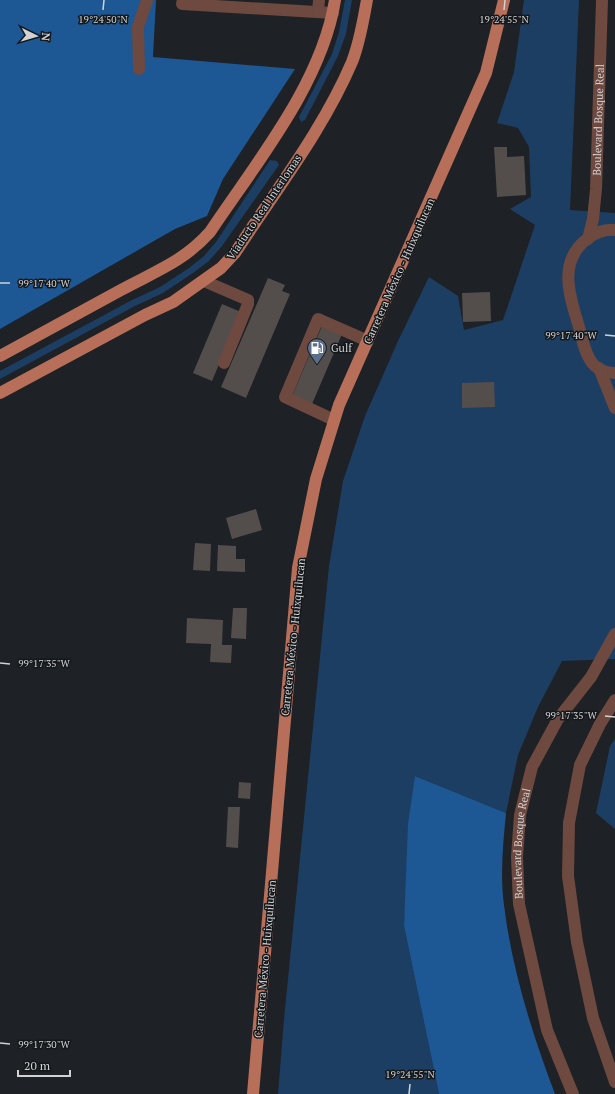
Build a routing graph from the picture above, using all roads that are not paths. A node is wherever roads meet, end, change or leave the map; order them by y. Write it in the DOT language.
graph roads {
  1 [pos="147,0"];
  2 [pos="182,0"];
  3 [pos="335,0"];
  4 [pos="366,0"];
  5 [pos="504,0"];
  6 [pos="602,0"];
  7 [pos="319,6"];
  8 [pos="333,13"];
  9 [pos="139,69"];
  10 [pos="615,230"];
  11 [pos="588,239"];
  12 [pos="204,281"];
  13 [pos="368,341"];
  14 [pos="0,356"];
  15 [pos="224,363"];
  16 [pos="599,368"];
  17 [pos="615,374"];
  18 [pos="0,393"];
  19 [pos="615,408"];
  20 [pos="334,420"];
  21 [pos="615,634"];
  22 [pos="615,700"];
  23 [pos="615,1082"];
  24 [pos="253,1094"];
  25 [pos="573,1094"];
  1 -- 9 [label="street"];
  2 -- 7 [label="street"];
  3 -- 8 [label="main road"];
  4 -- 12 [label="main road, Viaducto Real Interlomas"];
  5 -- 13 [label="main road, Carretera México - Huixquilucan"];
  6 -- 11 [label="street, Boulevard Bosque Real"];
  7 -- 8 [label="street"];
  8 -- 14 [label="main road"];
  10 -- 11 [label="street"];
  11 -- 16 [label="street"];
  12 -- 15 [label="street"];
  12 -- 18 [label="main road, Viaducto Real Interlomas"];
  13 -- 20 [label="main road, Carretera México - Huixquilucan"];
  13 -- 20 [label="street"];
  16 -- 17 [label="street"];
  16 -- 19 [label="street"];
  20 -- 24 [label="main road, Carretera México - Huixquilucan"];
  21 -- 25 [label="street, Boulevard Bosque Real"];
  22 -- 23 [label="street"];
}
